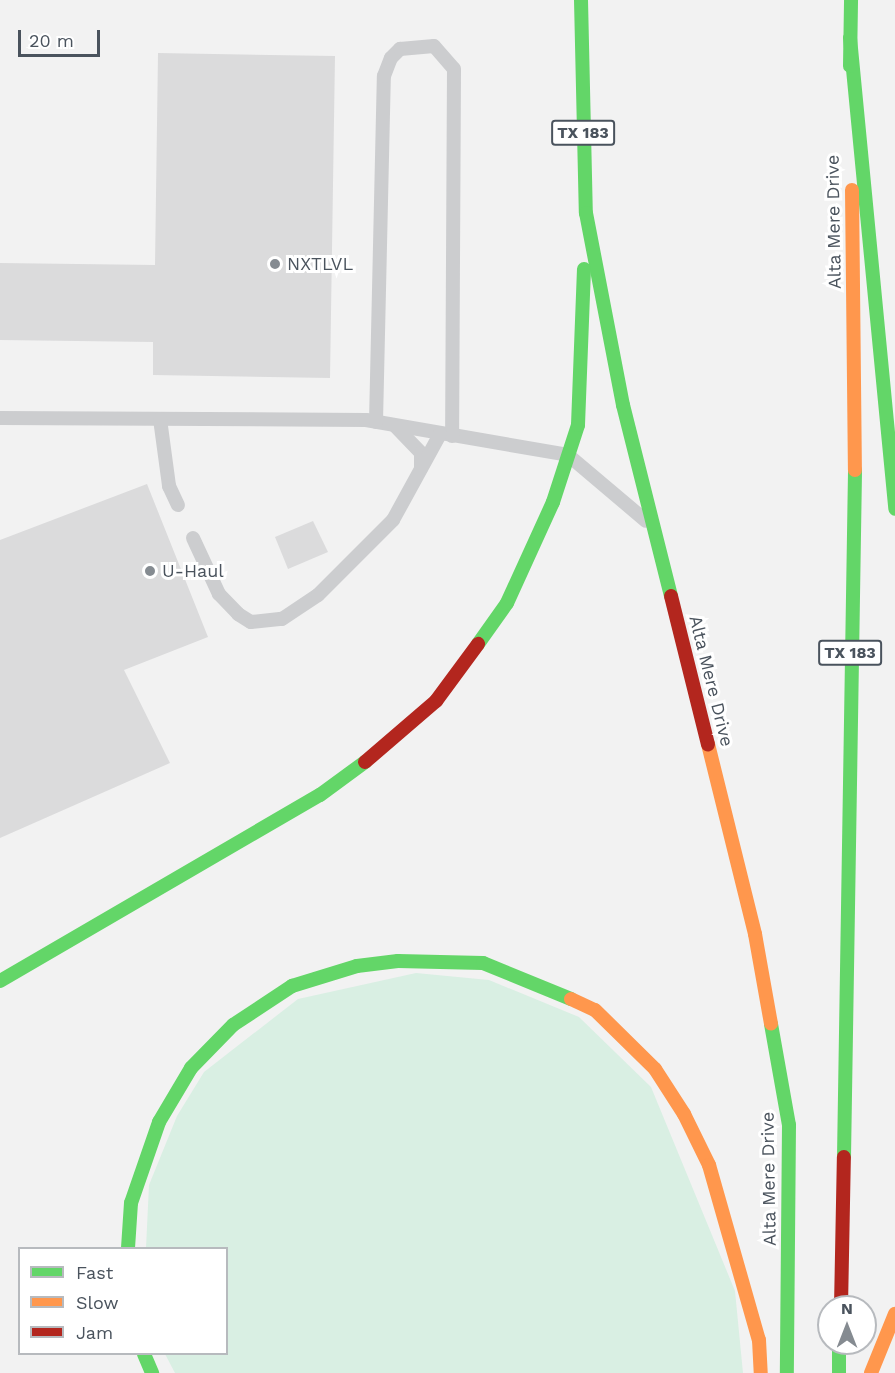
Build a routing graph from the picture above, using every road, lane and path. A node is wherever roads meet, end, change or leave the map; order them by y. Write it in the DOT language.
graph roads {
  1 [pos="581,0"];
  2 [pos="852,0"];
  3 [pos="850,38"];
  4 [pos="586,213"];
  5 [pos="0,418"];
  6 [pos="160,419"];
  7 [pos="376,422"];
  8 [pos="394,425"];
  9 [pos="446,435"];
  10 [pos="568,455"];
  11 [pos="421,468"];
  12 [pos="178,505"];
  13 [pos="895,509"];
  14 [pos="655,529"];
  15 [pos="193,538"];
  16 [pos="0,981"];
  17 [pos="128,1247"];
  18 [pos="841,1295"];
  19 [pos="895,1314"];
  20 [pos="145,1355"];
  21 [pos="839,1355"];
  22 [pos="152,1373"];
  23 [pos="761,1373"];
  24 [pos="787,1373"];
  25 [pos="839,1373"];
  26 [pos="871,1373"];
  1 -- 4 [label="main road, Alta Mere Drive / TX 183"];
  2 -- 3 [label="main road, Alta Mere Drive / TX 183"];
  3 -- 13 [label="main road"];
  3 -- 18 [label="main road, Alta Mere Drive / TX 183"];
  4 -- 10 [label="main road"];
  4 -- 14 [label="main road, Alta Mere Drive / TX 183"];
  5 -- 6 [label="lane"];
  6 -- 7 [label="lane"];
  6 -- 12 [label="lane"];
  7 -- 8 [label="lane"];
  7 -- 9 [label="lane"];
  8 -- 9 [label="lane"];
  8 -- 11 [label="lane"];
  9 -- 10 [label="lane"];
  9 -- 11 [label="lane"];
  10 -- 14 [label="lane"];
  10 -- 16 [label="main road"];
  11 -- 15 [label="lane"];
  14 -- 24 [label="main road, Alta Mere Drive / TX 183"];
  17 -- 23 [label="main road"];
  19 -- 26 [label="main road"];
  20 -- 22 [label="main road"];
  21 -- 25 [label="main road"];
}
